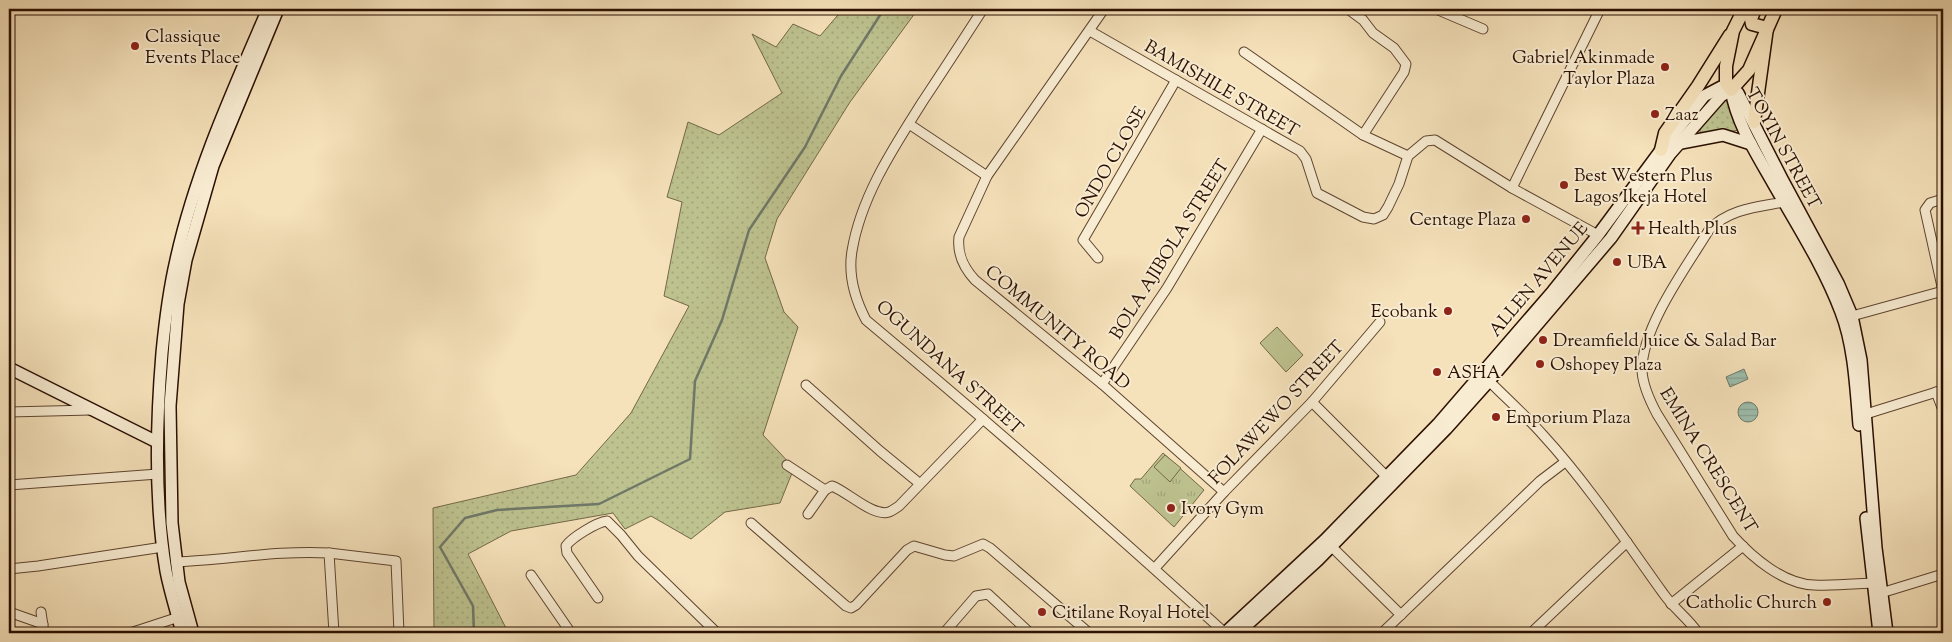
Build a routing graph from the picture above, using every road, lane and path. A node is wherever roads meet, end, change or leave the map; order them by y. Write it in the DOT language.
graph roads {
  1 [pos="268,9"];
  2 [pos="278,9"];
  3 [pos="983,9"];
  4 [pos="1104,9"];
  5 [pos="1348,9"];
  6 [pos="1436,9"];
  7 [pos="1600,9"];
  8 [pos="1744,9"];
  9 [pos="1755,9"];
  10 [pos="1776,9"];
  11 [pos="1767,28"];
  12 [pos="1483,29"];
  13 [pos="1090,31"];
  14 [pos="1733,31"];
  15 [pos="1244,52"];
  16 [pos="1176,80"];
  17 [pos="1731,90"];
  18 [pos="1754,122"];
  19 [pos="909,124"];
  20 [pos="1262,130"];
  21 [pos="1363,136"];
  22 [pos="1681,143"];
  23 [pos="1751,144"];
  24 [pos="1661,150"];
  25 [pos="1408,156"];
  26 [pos="987,176"];
  27 [pos="1512,188"];
  28 [pos="1943,199"];
  29 [pos="1784,202"];
  30 [pos="1598,235"];
  31 [pos="1098,258"];
  32 [pos="1943,291"];
  33 [pos="1852,316"];
  34 [pos="1380,322"];
  35 [pos="9,368"];
  36 [pos="1489,381"];
  37 [pos="1102,384"];
  38 [pos="806,385"];
  39 [pos="1940,391"];
  40 [pos="1312,402"];
  41 [pos="93,409"];
  42 [pos="1943,410"];
  43 [pos="9,412"];
  44 [pos="1866,414"];
  45 [pos="983,418"];
  46 [pos="157,442"];
  47 [pos="1565,462"];
  48 [pos="787,465"];
  49 [pos="158,474"];
  50 [pos="1387,477"];
  51 [pos="919,483"];
  52 [pos="9,485"];
  53 [pos="825,490"];
  54 [pos="1224,492"];
  55 [pos="808,514"];
  56 [pos="751,523"];
  57 [pos="1627,542"];
  58 [pos="1331,546"];
  59 [pos="1743,546"];
  60 [pos="163,547"];
  61 [pos="329,553"];
  62 [pos="176,562"];
  63 [pos="1155,568"];
  64 [pos="9,569"];
  65 [pos="1943,574"];
  66 [pos="531,575"];
  67 [pos="1872,583"];
  68 [pos="1881,593"];
  69 [pos="598,598"];
  70 [pos="1671,604"];
  71 [pos="9,612"];
  72 [pos="41,612"];
  73 [pos="1401,615"];
  74 [pos="183,616"];
  75 [pos="44,629"];
  76 [pos="130,633"];
  77 [pos="182,633"];
  78 [pos="193,633"];
  79 [pos="334,633"];
  80 [pos="400,633"];
  81 [pos="571,633"];
  82 [pos="717,633"];
  83 [pos="944,633"];
  84 [pos="1030,633"];
  85 [pos="1089,633"];
  86 [pos="1225,633"];
  87 [pos="1238,633"];
  88 [pos="1382,633"];
  89 [pos="1531,633"];
  90 [pos="1698,633"];
  91 [pos="1879,633"];
  92 [pos="1887,633"];
  1 -- 46 [label="main road"];
  2 -- 62 [label="main road"];
  3 -- 19 [label="street, OGUNDANA STREET"];
  4 -- 13 [label="street, COMMUNITY ROAD"];
  5 -- 21 [label="street"];
  6 -- 12 [label="street"];
  7 -- 27 [label="street"];
  8 -- 14 [label="main road"];
  9 -- 11 [label="main road"];
  10 -- 11 [label="main road"];
  11 -- 17 [label="main road"];
  11 -- 18 [label="main road"];
  13 -- 16 [label="street, BAMISHILE STREET"];
  13 -- 26 [label="street, COMMUNITY ROAD"];
  14 -- 17 [label="main road"];
  14 -- 24 [label="main road"];
  15 -- 21 [label="street"];
  16 -- 20 [label="street, BAMISHILE STREET"];
  16 -- 31 [label="street, ONDO CLOSE"];
  17 -- 18 [label="main road, TOYIN STREET"];
  17 -- 22 [label="main road, ALLEN AVENUE"];
  17 -- 23 [label="main road, TOYIN STREET"];
  17 -- 24 [label="main road, ALLEN AVENUE"];
  18 -- 33 [label="main road, TOYIN STREET"];
  19 -- 26 [label="street"];
  19 -- 45 [label="street, OGUNDANA STREET"];
  20 -- 25 [label="street, BAMISHILE STREET"];
  20 -- 37 [label="street, BOLA AJIBOLA STREET"];
  21 -- 25 [label="street"];
  22 -- 23 [label="main road"];
  22 -- 36 [label="main road, ALLEN AVENUE"];
  23 -- 29 [label="main road, TOYIN STREET"];
  24 -- 30 [label="main road, ALLEN AVENUE"];
  25 -- 27 [label="street"];
  26 -- 37 [label="street, COMMUNITY ROAD"];
  27 -- 30 [label="street"];
  28 -- 32 [label="street"];
  29 -- 59 [label="street, EMINA CRESCENT"];
  29 -- 67 [label="main road, TOYIN STREET"];
  30 -- 50 [label="main road, ALLEN AVENUE"];
  32 -- 33 [label="street"];
  33 -- 44 [label="main road, TOYIN STREET"];
  34 -- 40 [label="street, FOLAWEWO STREET"];
  35 -- 41 [label="main road"];
  36 -- 47 [label="street"];
  36 -- 58 [label="main road, ALLEN AVENUE"];
  37 -- 54 [label="street, COMMUNITY ROAD"];
  38 -- 51 [label="street"];
  39 -- 42 [label="street"];
  39 -- 44 [label="street"];
  40 -- 50 [label="street"];
  40 -- 54 [label="street, FOLAWEWO STREET"];
  41 -- 43 [label="street"];
  41 -- 46 [label="main road"];
  44 -- 68 [label="main road, TOYIN STREET"];
  45 -- 51 [label="street"];
  45 -- 63 [label="street, OGUNDANA STREET"];
  46 -- 49 [label="main road"];
  47 -- 57 [label="street"];
  47 -- 73 [label="street"];
  48 -- 53 [label="street"];
  49 -- 52 [label="street"];
  49 -- 60 [label="main road"];
  50 -- 86 [label="main road, ALLEN AVENUE"];
  51 -- 53 [label="street"];
  53 -- 55 [label="street"];
  54 -- 63 [label="street, FOLAWEWO STREET"];
  56 -- 85 [label="street"];
  57 -- 70 [label="street"];
  57 -- 89 [label="street"];
  58 -- 73 [label="street"];
  58 -- 87 [label="main road, ALLEN AVENUE"];
  59 -- 67 [label="street, EMINA CRESCENT"];
  59 -- 70 [label="street"];
  60 -- 64 [label="street"];
  60 -- 74 [label="main road"];
  61 -- 62 [label="street"];
  61 -- 79 [label="street"];
  61 -- 80 [label="street"];
  62 -- 74 [label="main road"];
  63 -- 86 [label="street, OGUNDANA STREET"];
  65 -- 68 [label="street"];
  66 -- 81 [label="street"];
  67 -- 91 [label="main road, TOYIN STREET"];
  68 -- 92 [label="main road, TOYIN STREET"];
  69 -- 82 [label="street"];
  70 -- 90 [label="street"];
  71 -- 75 [label="street"];
  72 -- 75 [label="street"];
  73 -- 88 [label="street"];
  74 -- 76 [label="street"];
  74 -- 77 [label="main road"];
  74 -- 78 [label="main road"];
  83 -- 84 [label="street"];
}
